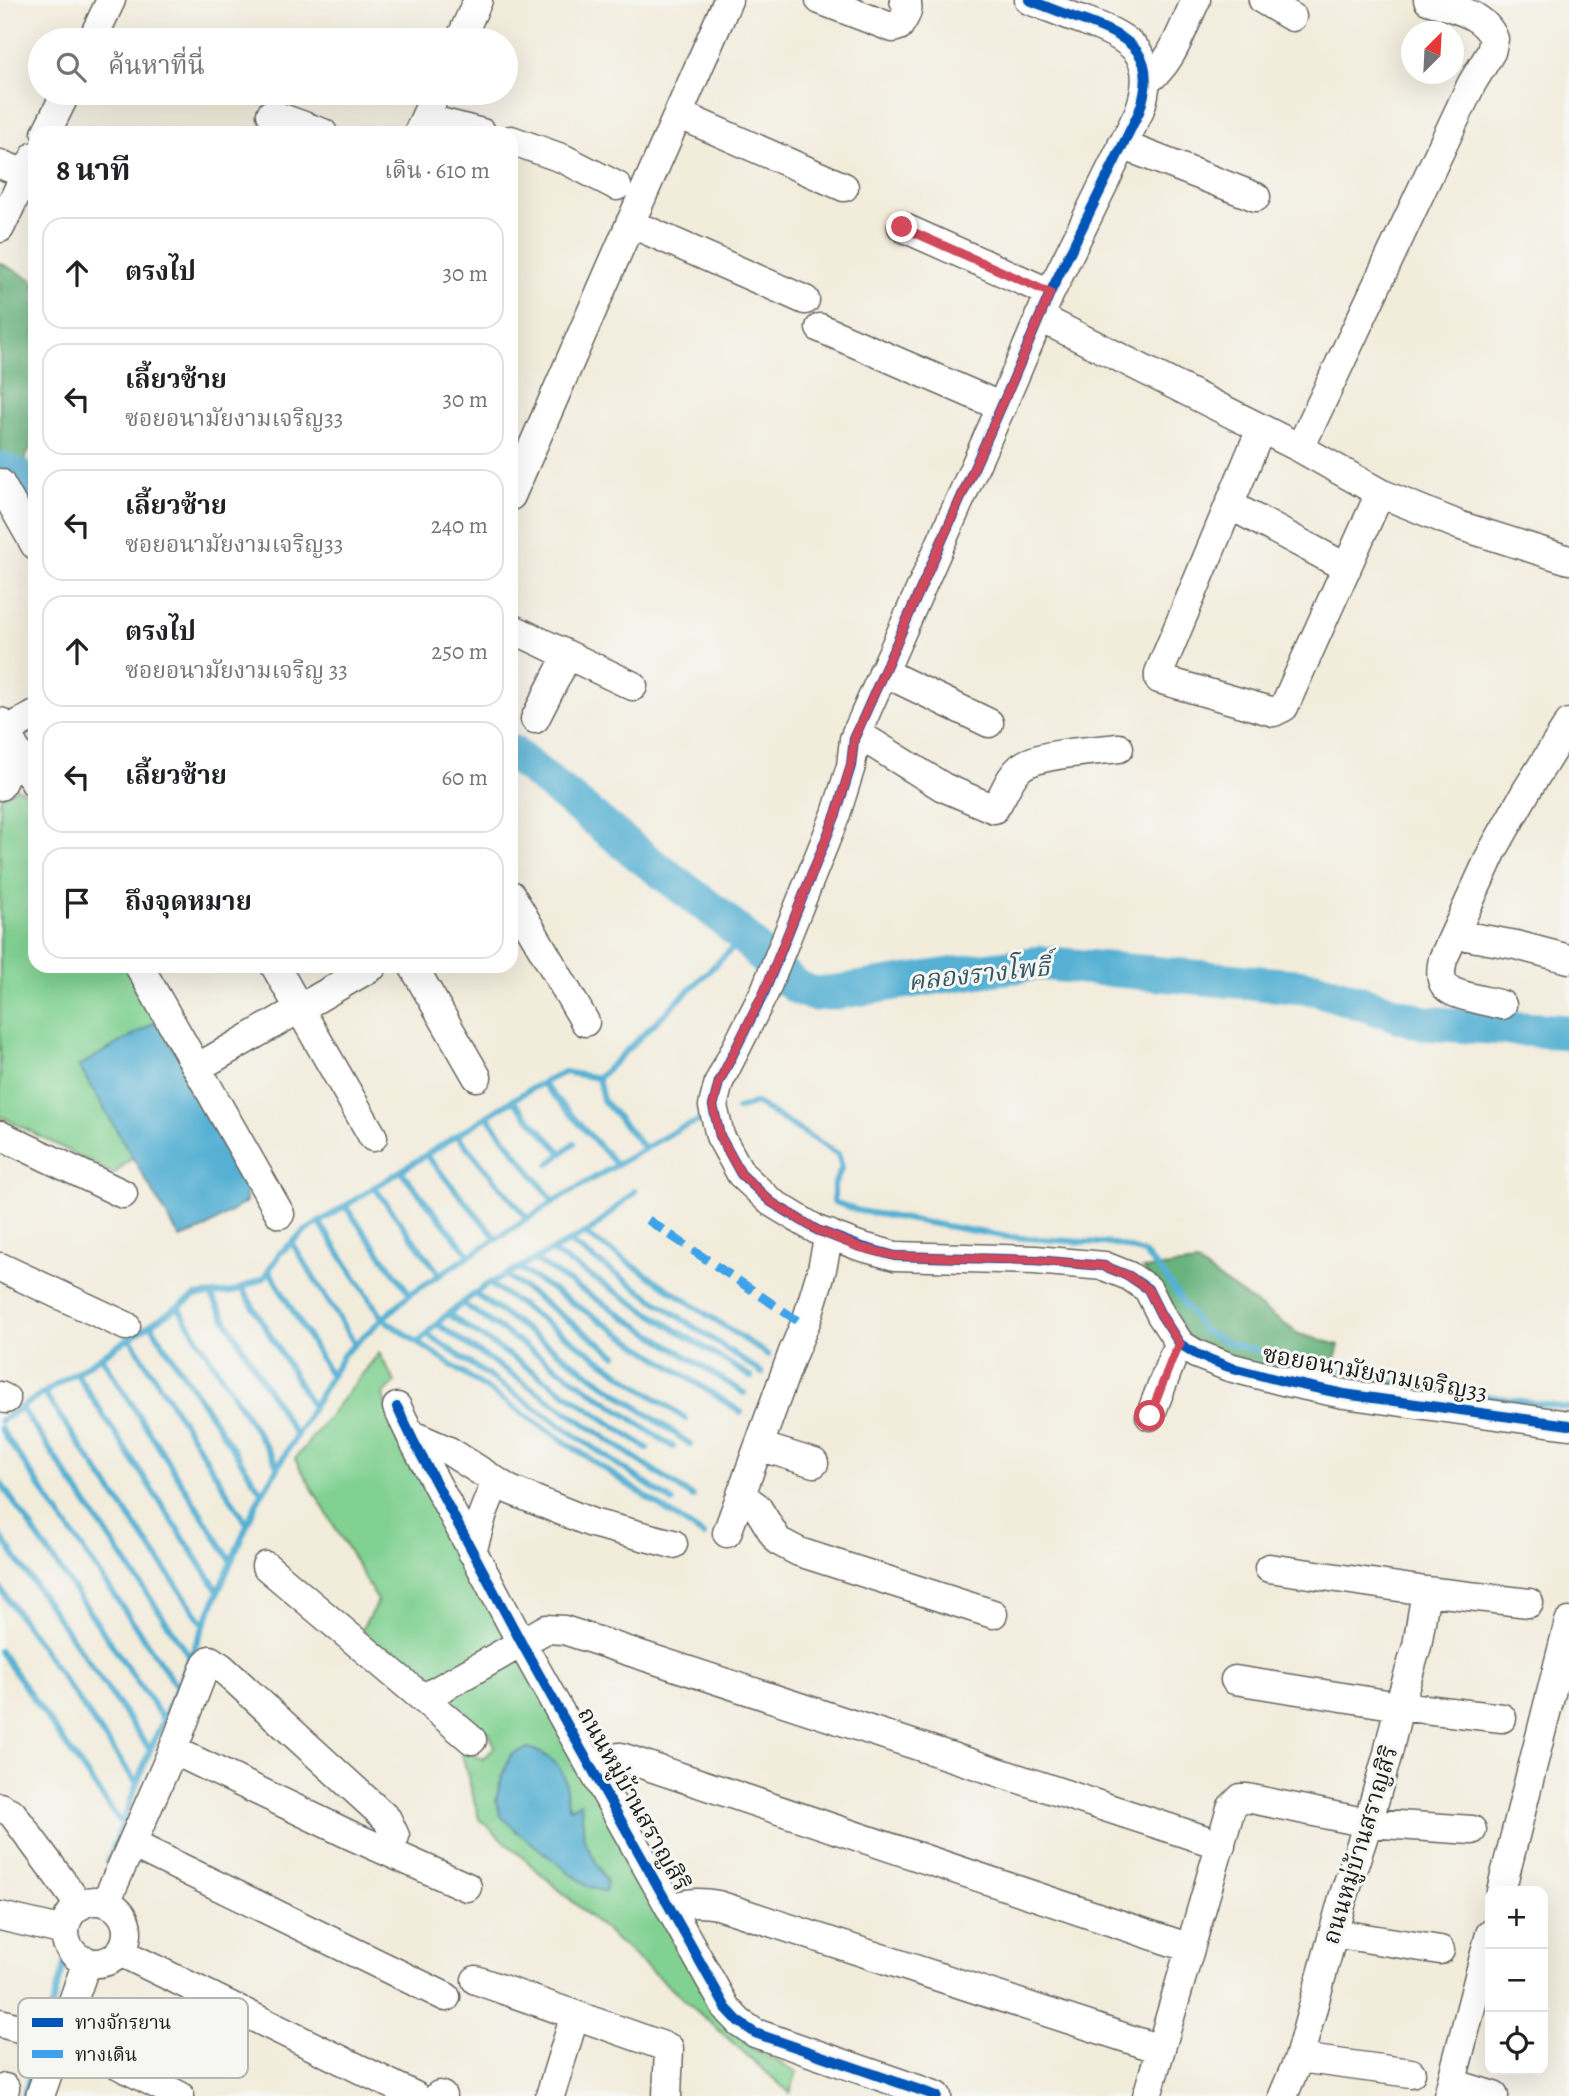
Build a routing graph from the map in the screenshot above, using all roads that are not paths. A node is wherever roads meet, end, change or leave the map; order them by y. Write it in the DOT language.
graph roads {
  1 [pos="111,0"];
  2 [pos="478,0"];
  3 [pos="728,0"];
  4 [pos="820,0"];
  5 [pos="904,0"];
  6 [pos="1030,0"];
  7 [pos="1196,0"];
  8 [pos="1263,0"];
  9 [pos="1428,0"];
  10 [pos="1070,7"];
  11 [pos="1477,9"];
  12 [pos="1292,18"];
  13 [pos="98,28"];
  14 [pos="465,28"];
  15 [pos="1147,80"];
  16 [pos="60,105"];
  17 [pos="431,105"];
  18 [pos="271,114"];
  19 [pos="678,114"];
  20 [pos="50,126"];
  21 [pos="304,126"];
  22 [pos="421,126"];
  23 [pos="518,143"];
  24 [pos="1122,145"];
  25 [pos="0,164"];
  26 [pos="28,165"];
  27 [pos="28,170"];
  28 [pos="617,186"];
  29 [pos="844,187"];
  30 [pos="1256,197"];
  31 [pos="630,223"];
  32 [pos="902,227"];
  33 [pos="0,228"];
  34 [pos="805,300"];
  35 [pos="1045,305"];
  36 [pos="820,328"];
  37 [pos="1002,407"];
  38 [pos="1261,429"];
  39 [pos="1300,448"];
  40 [pos="518,480"];
  41 [pos="0,483"];
  42 [pos="1380,493"];
  43 [pos="1230,505"];
  44 [pos="28,533"];
  45 [pos="1569,560"];
  46 [pos="1347,568"];
  47 [pos="518,632"];
  48 [pos="567,656"];
  49 [pos="883,672"];
  50 [pos="634,686"];
  51 [pos="535,719"];
  52 [pos="28,720"];
  53 [pos="989,723"];
  54 [pos="1569,723"];
  55 [pos="856,733"];
  56 [pos="7,735"];
  57 [pos="1119,748"];
  58 [pos="28,771"];
  59 [pos="0,786"];
  60 [pos="518,907"];
  61 [pos="1455,934"];
  62 [pos="1569,960"];
  63 [pos="143,973"];
  64 [pos="279,973"];
  65 [pos="361,973"];
  66 [pos="417,973"];
  67 [pos="1502,1005"];
  68 [pos="299,1008"];
  69 [pos="585,1022"];
  70 [pos="197,1068"];
  71 [pos="477,1077"];
  72 [pos="0,1135"];
  73 [pos="373,1137"];
  74 [pos="124,1194"];
  75 [pos="280,1214"];
  76 [pos="829,1234"];
  77 [pos="0,1267"];
  78 [pos="126,1326"];
  79 [pos="1180,1344"];
  80 [pos="397,1407"];
  81 [pos="1150,1416"];
  82 [pos="1569,1425"];
  83 [pos="410,1434"];
  84 [pos="759,1446"];
  85 [pos="814,1463"];
  86 [pos="496,1481"];
  87 [pos="741,1495"];
  88 [pos="727,1533"];
  89 [pos="673,1544"];
  90 [pos="472,1552"];
  91 [pos="266,1566"];
  92 [pos="1269,1568"];
  93 [pos="1426,1591"];
  94 [pos="1529,1603"];
  95 [pos="993,1615"];
  96 [pos="1569,1622"];
  97 [pos="522,1644"];
  98 [pos="1235,1680"];
  99 [pos="424,1698"];
  100 [pos="1399,1706"];
  101 [pos="1502,1718"];
  102 [pos="472,1740"];
  103 [pos="173,1750"];
  104 [pos="591,1765"];
  105 [pos="0,1807"];
  106 [pos="1368,1823"];
  107 [pos="1472,1830"];
  108 [pos="132,1844"];
  109 [pos="1221,1845"];
  110 [pos="377,1847"];
  111 [pos="1502,1886"];
  112 [pos="467,1887"];
  113 [pos="93,1904"];
  114 [pos="670,1908"];
  115 [pos="0,1916"];
  116 [pos="65,1931"];
  117 [pos="1332,1933"];
  118 [pos="1190,1948"];
  119 [pos="1486,1949"];
  120 [pos="1440,1950"];
  121 [pos="120,1952"];
  122 [pos="88,1961"];
  123 [pos="476,1980"];
  124 [pos="446,1997"];
  125 [pos="75,1998"];
  126 [pos="220,1998"];
  127 [pos="248,2011"];
  128 [pos="575,2015"];
  129 [pos="0,2024"];
  130 [pos="18,2028"];
  131 [pos="1160,2049"];
  132 [pos="1299,2058"];
  133 [pos="1411,2073"];
  134 [pos="46,2078"];
  135 [pos="145,2078"];
  136 [pos="1450,2090"];
  137 [pos="40,2096"];
  138 [pos="180,2096"];
  139 [pos="432,2096"];
  140 [pos="550,2096"];
  141 [pos="667,2096"];
  142 [pos="937,2096"];
  143 [pos="1147,2096"];
  144 [pos="1283,2096"];
  145 [pos="1494,2096"];
  1 -- 13 [label="street"];
  2 -- 14 [label="street"];
  3 -- 19 [label="street"];
  4 -- 5 [label="street"];
  6 -- 10 [label="street"];
  7 -- 15 [label="street"];
  8 -- 12 [label="street"];
  9 -- 11 [label="street"];
  10 -- 15 [label="street"];
  11 -- 39 [label="street"];
  15 -- 24 [label="street, ซอยอนามัยงามเจริญ33"];
  16 -- 20 [label="street"];
  17 -- 22 [label="street"];
  18 -- 21 [label="street"];
  19 -- 29 [label="street"];
  19 -- 31 [label="street"];
  23 -- 28 [label="street"];
  24 -- 30 [label="street"];
  24 -- 35 [label="street, ซอยอนามัยงามเจริญ33"];
  25 -- 26 [label="street"];
  27 -- 33 [label="street"];
  31 -- 34 [label="street"];
  31 -- 40 [label="street"];
  32 -- 35 [label="street"];
  35 -- 37 [label="street, ซอยอนามัยงามเจริญ33"];
  35 -- 38 [label="street"];
  36 -- 37 [label="street"];
  37 -- 49 [label="street, ซอยอนามัยงามเจริญ33"];
  38 -- 39 [label="street"];
  38 -- 43 [label="street"];
  39 -- 42 [label="street"];
  41 -- 44 [label="street"];
  42 -- 45 [label="street"];
  42 -- 46 [label="street"];
  43 -- 46 [label="street"];
  43 -- 46 [label="street"];
  47 -- 48 [label="street"];
  48 -- 50 [label="street"];
  48 -- 51 [label="street"];
  49 -- 53 [label="street"];
  49 -- 55 [label="street, ซอยอนามัยงามเจริญ33"];
  52 -- 56 [label="street"];
  54 -- 61 [label="street"];
  55 -- 57 [label="street"];
  55 -- 76 [label="street, ซอยอนามัยงามเจริญ33"];
  56 -- 58 [label="street"];
  56 -- 59 [label="street"];
  60 -- 69 [label="street"];
  61 -- 62 [label="street"];
  61 -- 67 [label="street"];
  63 -- 70 [label="street"];
  64 -- 68 [label="street"];
  65 -- 68 [label="street"];
  66 -- 71 [label="street"];
  68 -- 70 [label="street"];
  68 -- 73 [label="street"];
  70 -- 75 [label="street"];
  72 -- 74 [label="street"];
  76 -- 79 [label="street, ซอยอนามัยงามเจริญ33"];
  76 -- 84 [label="street"];
  77 -- 78 [label="street"];
  79 -- 81 [label="street"];
  79 -- 82 [label="street, ซอยอนามัยงามเจริญ33"];
  80 -- 83 [label="street, ถนนหมู่บ้านสราญสิริ"];
  83 -- 86 [label="street"];
  83 -- 90 [label="street, ถนนหมู่บ้านสราญสิริ"];
  84 -- 85 [label="street"];
  84 -- 87 [label="street"];
  86 -- 89 [label="street"];
  86 -- 90 [label="street"];
  87 -- 88 [label="street"];
  87 -- 95 [label="street"];
  90 -- 97 [label="street, ถนนหมู่บ้านสราญสิริ"];
  91 -- 99 [label="street"];
  92 -- 93 [label="street"];
  93 -- 94 [label="street"];
  93 -- 100 [label="street, ถนนหมู่บ้านสราญสิริ"];
  96 -- 111 [label="street"];
  97 -- 99 [label="street"];
  97 -- 104 [label="street, ถนนหมู่บ้านสราญสิริ"];
  97 -- 109 [label="street"];
  98 -- 100 [label="street"];
  99 -- 102 [label="street"];
  100 -- 101 [label="street"];
  100 -- 106 [label="street, ถนนหมู่บ้านสราญสิริ"];
  103 -- 108 [label="street"];
  103 -- 110 [label="street"];
  103 -- 110 [label="street"];
  104 -- 114 [label="street, ถนนหมู่บ้านสราญสิริ"];
  104 -- 118 [label="street"];
  105 -- 113 [label="street"];
  106 -- 107 [label="street"];
  106 -- 109 [label="street"];
  106 -- 117 [label="street, ถนนหมู่บ้านสราญสิริ"];
  108 -- 113 [label="street"];
  108 -- 124 [label="street"];
  109 -- 118 [label="street"];
  110 -- 112 [label="street"];
  113 -- 116 [label="street"];
  113 -- 121 [label="street"];
  114 -- 131 [label="street"];
  114 -- 142 [label="street, ถนนหมู่บ้านสราญสิริ"];
  115 -- 116 [label="street"];
  116 -- 122 [label="street"];
  117 -- 120 [label="street"];
  117 -- 132 [label="street, ถนนหมู่บ้านสราญสิริ"];
  118 -- 131 [label="street"];
  119 -- 136 [label="street"];
  121 -- 122 [label="street"];
  121 -- 126 [label="street"];
  122 -- 125 [label="street"];
  123 -- 128 [label="street"];
  127 -- 139 [label="street"];
  128 -- 140 [label="street"];
  128 -- 141 [label="street"];
  129 -- 130 [label="street"];
  131 -- 143 [label="street"];
  132 -- 133 [label="street"];
  132 -- 144 [label="street, ถนนหมู่บ้านสราญสิริ"];
  134 -- 137 [label="street"];
  135 -- 138 [label="street"];
  136 -- 145 [label="street"];
}
